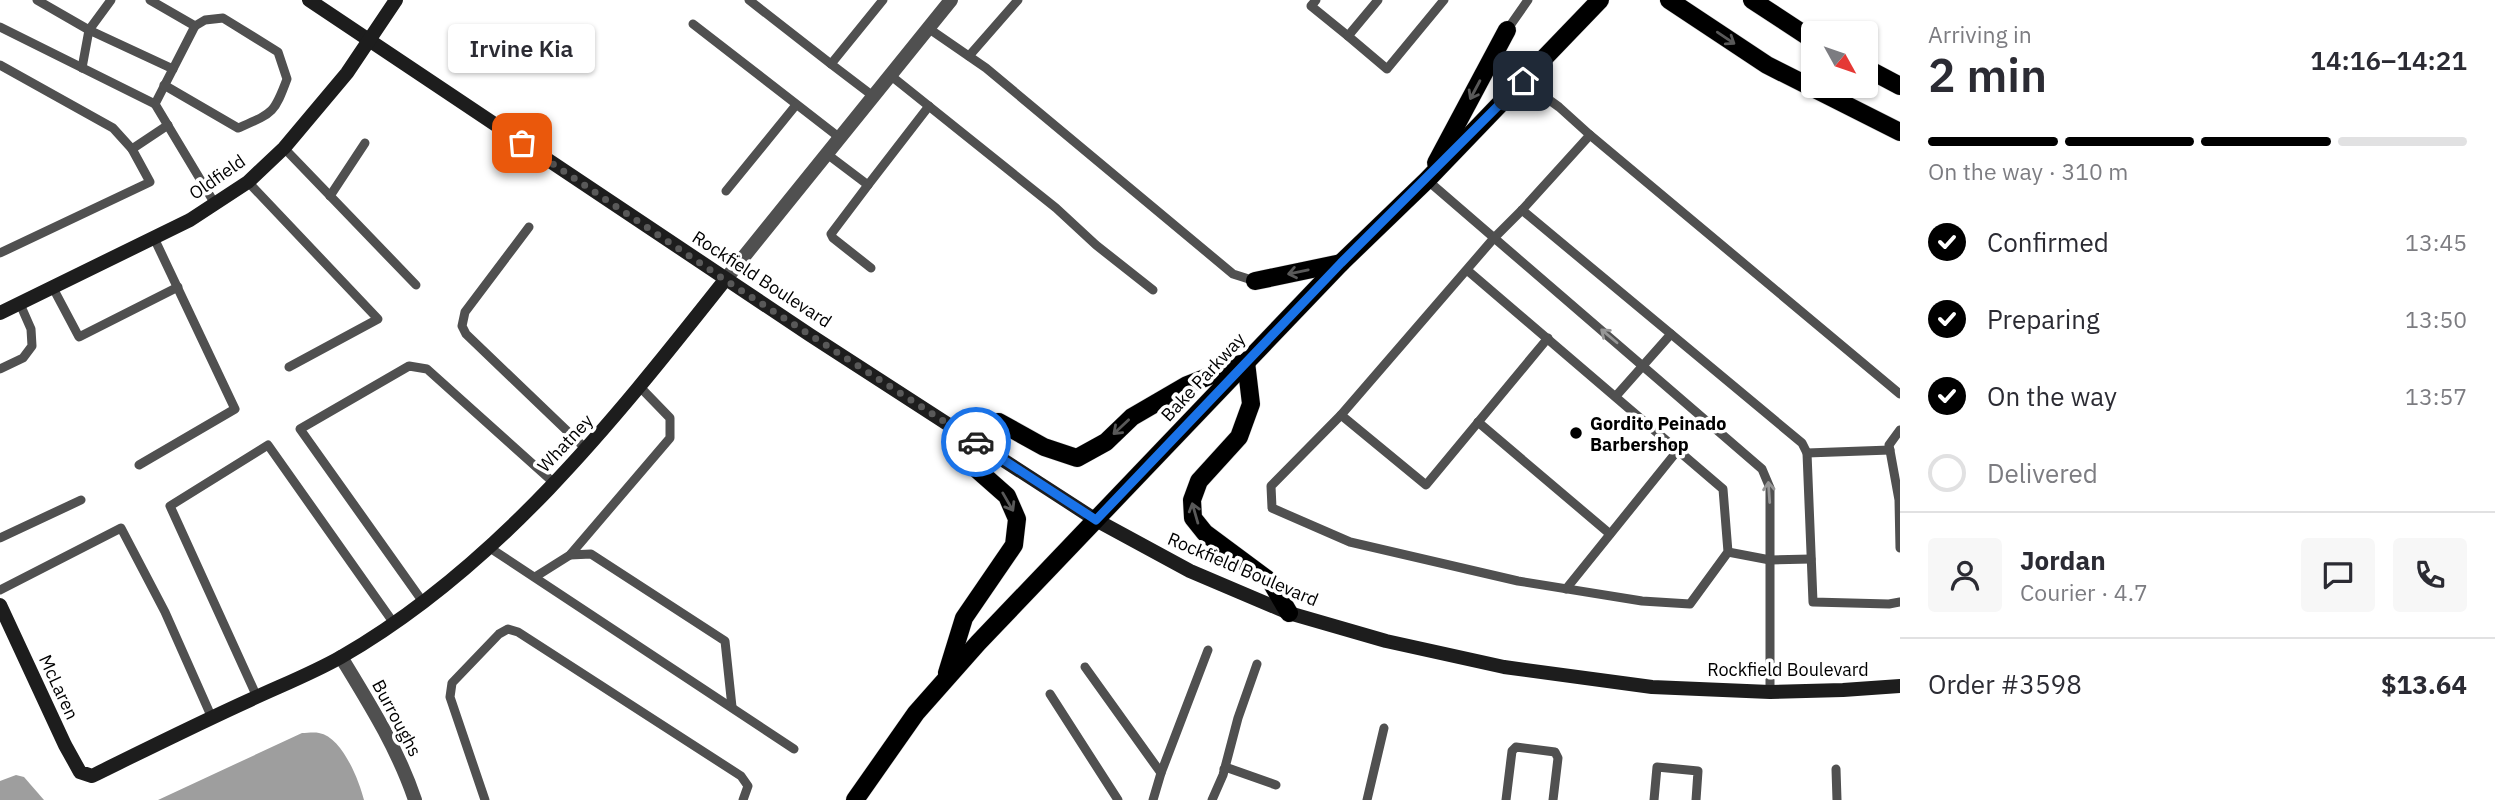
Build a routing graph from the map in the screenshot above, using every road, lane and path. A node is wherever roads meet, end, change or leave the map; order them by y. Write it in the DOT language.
graph roads {
  1 [pos="37,0"];
  2 [pos="111,0"];
  3 [pos="150,0"];
  4 [pos="309,0"];
  5 [pos="396,0"];
  6 [pos="749,0"];
  7 [pos="883,0"];
  8 [pos="1018,0"];
  9 [pos="1317,0"];
  10 [pos="1378,0"];
  11 [pos="1444,0"];
  12 [pos="1528,0"];
  13 [pos="1600,0"];
  14 [pos="1669,0"];
  15 [pos="1752,0"];
  16 [pos="948,1"];
  17 [pos="694,24"];
  18 [pos="195,26"];
  19 [pos="0,27"];
  20 [pos="928,29"];
  21 [pos="89,30"];
  22 [pos="1507,30"];
  23 [pos="1801,32"];
  24 [pos="1348,36"];
  25 [pos="369,41"];
  26 [pos="969,56"];
  27 [pos="0,65"];
  28 [pos="831,65"];
  29 [pos="82,68"];
  30 [pos="173,69"];
  31 [pos="1878,74"];
  32 [pos="890,75"];
  33 [pos="1523,81"];
  34 [pos="164,85"];
  35 [pos="1900,86"];
  36 [pos="873,96"];
  37 [pos="155,104"];
  38 [pos="796,105"];
  39 [pos="929,106"];
  40 [pos="168,125"];
  41 [pos="1900,132"];
  42 [pos="1590,135"];
  43 [pos="839,138"];
  44 [pos="365,143"];
  45 [pos="284,148"];
  46 [pos="132,149"];
  47 [pos="827,154"];
  48 [pos="1426,180"];
  49 [pos="248,182"];
  50 [pos="867,185"];
  51 [pos="726,191"];
  52 [pos="330,196"];
  53 [pos="215,204"];
  54 [pos="1522,210"];
  55 [pos="529,227"];
  56 [pos="154,238"];
  57 [pos="1494,238"];
  58 [pos="0,253"];
  59 [pos="1341,263"];
  60 [pos="871,268"];
  61 [pos="1466,270"];
  62 [pos="725,280"];
  63 [pos="1255,281"];
  64 [pos="416,285"];
  65 [pos="178,287"];
  66 [pos="52,288"];
  67 [pos="1153,290"];
  68 [pos="20,304"];
  69 [pos="0,313"];
  70 [pos="1671,334"];
  71 [pos="1548,338"];
  72 [pos="1246,362"];
  73 [pos="1643,365"];
  74 [pos="289,367"];
  75 [pos="0,369"];
  76 [pos="640,387"];
  77 [pos="1900,394"];
  78 [pos="1616,396"];
  79 [pos="1341,415"];
  80 [pos="1478,422"];
  81 [pos="954,428"];
  82 [pos="1900,429"];
  83 [pos="586,449"];
  84 [pos="1678,450"];
  85 [pos="1890,450"];
  86 [pos="1807,453"];
  87 [pos="139,465"];
  88 [pos="554,483"];
  89 [pos="81,500"];
  90 [pos="1900,500"];
  91 [pos="1096,520"];
  92 [pos="1610,534"];
  93 [pos="0,538"];
  94 [pos="489,548"];
  95 [pos="1900,548"];
  96 [pos="1728,552"];
  97 [pos="570,555"];
  98 [pos="1811,559"];
  99 [pos="1770,560"];
  100 [pos="535,577"];
  101 [pos="1566,589"];
  102 [pos="0,590"];
  103 [pos="424,601"];
  104 [pos="1900,602"];
  105 [pos="0,605"];
  106 [pos="1289,613"];
  107 [pos="393,622"];
  108 [pos="1208,650"];
  109 [pos="341,657"];
  110 [pos="1257,664"];
  111 [pos="1085,667"];
  112 [pos="945,679"];
  113 [pos="1900,686"];
  114 [pos="1770,692"];
  115 [pos="1051,694"];
  116 [pos="257,696"];
  117 [pos="732,708"];
  118 [pos="212,718"];
  119 [pos="1384,729"];
  120 [pos="794,749"];
  121 [pos="1836,768"];
  122 [pos="1224,769"];
  123 [pos="1161,773"];
  124 [pos="92,776"];
  125 [pos="1276,785"];
  126 [pos="415,800"];
  127 [pos="485,800"];
  128 [pos="743,800"];
  129 [pos="855,800"];
  130 [pos="1118,800"];
  131 [pos="1153,800"];
  132 [pos="1212,800"];
  133 [pos="1367,800"];
  134 [pos="1506,800"];
  135 [pos="1553,800"];
  136 [pos="1654,800"];
  137 [pos="1696,800"];
  138 [pos="1837,800"];
  1 -- 21 [label="lane"];
  2 -- 21 [label="lane"];
  3 -- 18 [label="lane"];
  4 -- 25 [label="street, Rockfield Boulevard"];
  5 -- 25 [label="street, Oldfield"];
  6 -- 28 [label="lane"];
  7 -- 28 [label="lane"];
  8 -- 26 [label="lane"];
  9 -- 24 [label="lane"];
  10 -- 24 [label="lane"];
  11 -- 24 [label="lane"];
  12 -- 22 [label="lane"];
  13 -- 33 [label="main road, Bake Parkway"];
  14 -- 41 [label="main road, one-way"];
  15 -- 23 [label="main road"];
  16 -- 20 [label="street, Whatney"];
  17 -- 38 [label="lane"];
  18 -- 30 [label="lane"];
  18 -- 34 [label="lane"];
  19 -- 29 [label="lane"];
  20 -- 26 [label="lane"];
  20 -- 32 [label="street, Whatney"];
  21 -- 29 [label="lane"];
  21 -- 30 [label="lane"];
  22 -- 48 [label="main road, one-way"];
  25 -- 45 [label="street, Oldfield"];
  25 -- 62 [label="street, Rockfield Boulevard"];
  26 -- 63 [label="lane"];
  27 -- 46 [label="lane"];
  28 -- 36 [label="lane"];
  29 -- 37 [label="lane"];
  30 -- 34 [label="lane"];
  31 -- 35 [label="main road"];
  32 -- 36 [label="street, Whatney"];
  32 -- 39 [label="lane"];
  33 -- 42 [label="lane"];
  33 -- 48 [label="main road, Bake Parkway"];
  34 -- 37 [label="lane"];
  36 -- 43 [label="street, Whatney"];
  37 -- 40 [label="lane"];
  38 -- 43 [label="lane"];
  38 -- 51 [label="lane"];
  39 -- 50 [label="lane"];
  39 -- 67 [label="lane"];
  40 -- 46 [label="lane"];
  40 -- 53 [label="lane"];
  42 -- 54 [label="lane"];
  42 -- 77 [label="lane"];
  43 -- 47 [label="street, Whatney"];
  44 -- 52 [label="lane"];
  45 -- 49 [label="street, Oldfield"];
  45 -- 52 [label="lane"];
  46 -- 58 [label="lane"];
  47 -- 50 [label="lane"];
  47 -- 62 [label="street, Whatney"];
  48 -- 57 [label="lane"];
  48 -- 59 [label="main road, Bake Parkway"];
  49 -- 53 [label="street, Oldfield"];
  49 -- 74 [label="lane"];
  50 -- 60 [label="lane"];
  52 -- 64 [label="lane"];
  53 -- 56 [label="street, Oldfield"];
  54 -- 57 [label="lane"];
  54 -- 70 [label="lane"];
  55 -- 83 [label="lane"];
  56 -- 65 [label="lane"];
  56 -- 66 [label="street, Oldfield"];
  57 -- 61 [label="lane"];
  73 -- 57 [label="lane, one-way"];
  59 -- 63 [label="main road, one-way"];
  59 -- 72 [label="main road, Bake Parkway"];
  61 -- 71 [label="lane"];
  61 -- 79 [label="lane"];
  62 -- 76 [label="street, Whatney"];
  62 -- 81 [label="street, Rockfield Boulevard"];
  65 -- 66 [label="lane"];
  65 -- 87 [label="lane"];
  66 -- 68 [label="street, Oldfield"];
  68 -- 69 [label="street, Oldfield"];
  68 -- 75 [label="lane"];
  70 -- 73 [label="lane"];
  70 -- 86 [label="lane"];
  71 -- 78 [label="lane"];
  71 -- 80 [label="lane"];
  72 -- 81 [label="main road, one-way"];
  72 -- 91 [label="main road, Bake Parkway"];
  106 -- 72 [label="main road, one-way"];
  73 -- 78 [label="lane"];
  99 -- 73 [label="lane, one-way"];
  76 -- 83 [label="street, Whatney"];
  76 -- 97 [label="lane"];
  78 -- 84 [label="lane"];
  79 -- 80 [label="lane"];
  79 -- 101 [label="lane"];
  80 -- 92 [label="lane"];
  81 -- 91 [label="street, Rockfield Boulevard"];
  81 -- 112 [label="main road, one-way"];
  82 -- 85 [label="lane"];
  83 -- 88 [label="street, Whatney"];
  84 -- 92 [label="lane"];
  84 -- 96 [label="lane"];
  85 -- 86 [label="lane"];
  85 -- 90 [label="lane"];
  86 -- 98 [label="lane"];
  88 -- 94 [label="street, Whatney"];
  88 -- 103 [label="lane"];
  89 -- 93 [label="lane"];
  90 -- 95 [label="lane"];
  91 -- 106 [label="street, Rockfield Boulevard"];
  91 -- 112 [label="main road, Bake Parkway"];
  92 -- 101 [label="lane"];
  94 -- 100 [label="lane"];
  94 -- 103 [label="street, Whatney"];
  96 -- 99 [label="lane"];
  96 -- 101 [label="lane"];
  97 -- 100 [label="lane"];
  97 -- 117 [label="lane"];
  98 -- 99 [label="lane"];
  98 -- 104 [label="lane"];
  99 -- 114 [label="lane"];
  100 -- 117 [label="lane"];
  102 -- 118 [label="lane"];
  103 -- 107 [label="street, Whatney"];
  105 -- 124 [label="street, McLaren"];
  106 -- 114 [label="street, Rockfield Boulevard"];
  107 -- 109 [label="street, Whatney"];
  107 -- 116 [label="lane"];
  108 -- 123 [label="lane"];
  109 -- 116 [label="street, Whatney"];
  109 -- 126 [label="street, Burroughs"];
  110 -- 122 [label="lane"];
  111 -- 123 [label="lane"];
  112 -- 129 [label="main road, Bake Parkway"];
  113 -- 114 [label="street, Rockfield Boulevard"];
  115 -- 130 [label="lane"];
  116 -- 118 [label="street, Whatney"];
  117 -- 120 [label="lane"];
  118 -- 124 [label="street, Whatney"];
  119 -- 133 [label="lane"];
  121 -- 138 [label="lane"];
  122 -- 125 [label="lane"];
  122 -- 132 [label="lane"];
  123 -- 131 [label="lane"];
  127 -- 128 [label="lane"];
  134 -- 135 [label="lane"];
  136 -- 137 [label="lane"];
}
